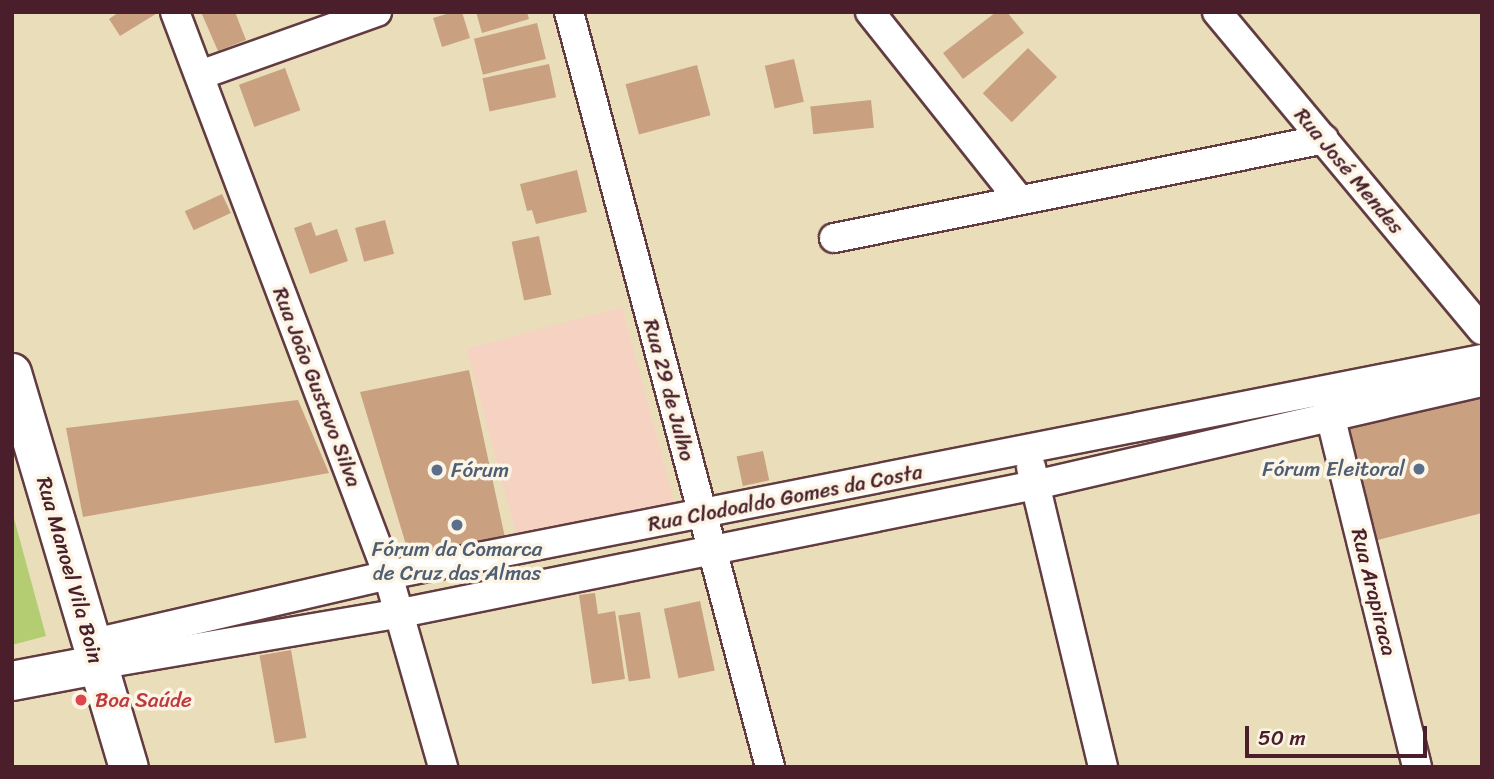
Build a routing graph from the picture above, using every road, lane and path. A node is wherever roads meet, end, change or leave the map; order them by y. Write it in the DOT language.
graph roads {
  1 [pos="175,12"];
  2 [pos="569,12"];
  3 [pos="870,12"];
  4 [pos="1217,12"];
  5 [pos="372,13"];
  6 [pos="200,75"];
  7 [pos="1324,139"];
  8 [pos="1018,198"];
  9 [pos="834,238"];
  10 [pos="1482,330"];
  11 [pos="1482,359"];
  12 [pos="12,373"];
  13 [pos="1482,382"];
  14 [pos="1323,388"];
  15 [pos="1330,418"];
  16 [pos="1028,451"];
  17 [pos="1035,485"];
  18 [pos="703,515"];
  19 [pos="713,549"];
  20 [pos="388,576"];
  21 [pos="401,613"];
  22 [pos="94,655"];
  23 [pos="12,681"];
  24 [pos="129,767"];
  25 [pos="443,767"];
  26 [pos="770,767"];
  27 [pos="1103,767"];
  28 [pos="1417,767"];
  1 -- 6 [label="street, Rua João Gustavo Silva"];
  2 -- 18 [label="street, Rua 29 de Julho"];
  3 -- 8 [label="street"];
  4 -- 7 [label="street, Rua José Mendes"];
  5 -- 6 [label="street"];
  6 -- 20 [label="street, Rua João Gustavo Silva"];
  7 -- 8 [label="street"];
  7 -- 10 [label="street, Rua José Mendes"];
  8 -- 9 [label="street"];
  11 -- 14 [label="street, Rua Clodoaldo Gomes da Costa"];
  12 -- 22 [label="main road, Rua Manoel Vila Boin"];
  13 -- 15 [label="street, Rua Clodoaldo Gomes da Costa"];
  14 -- 15 [label="street, Rua Arapiraca"];
  14 -- 16 [label="street, Rua Clodoaldo Gomes da Costa"];
  15 -- 17 [label="street, Rua Clodoaldo Gomes da Costa"];
  15 -- 28 [label="street, Rua Arapiraca"];
  16 -- 17 [label="street"];
  16 -- 18 [label="street, Rua Clodoaldo Gomes da Costa"];
  17 -- 19 [label="street, Rua Clodoaldo Gomes da Costa"];
  17 -- 27 [label="street"];
  18 -- 19 [label="street, Rua 29 de Julho"];
  18 -- 20 [label="street, Rua Clodoaldo Gomes da Costa"];
  19 -- 21 [label="street, Rua Clodoaldo Gomes da Costa"];
  19 -- 26 [label="street, Rua 29 de Julho"];
  20 -- 21 [label="street, Rua João Gustavo Silva"];
  20 -- 22 [label="street, Rua Clodoaldo Gomes da Costa"];
  21 -- 22 [label="street, Rua Clodoaldo Gomes da Costa"];
  21 -- 25 [label="street, Rua João Gustavo Silva"];
  22 -- 23 [label="main road"];
  22 -- 24 [label="main road, Rua Manoel Vila Boin"];
}
